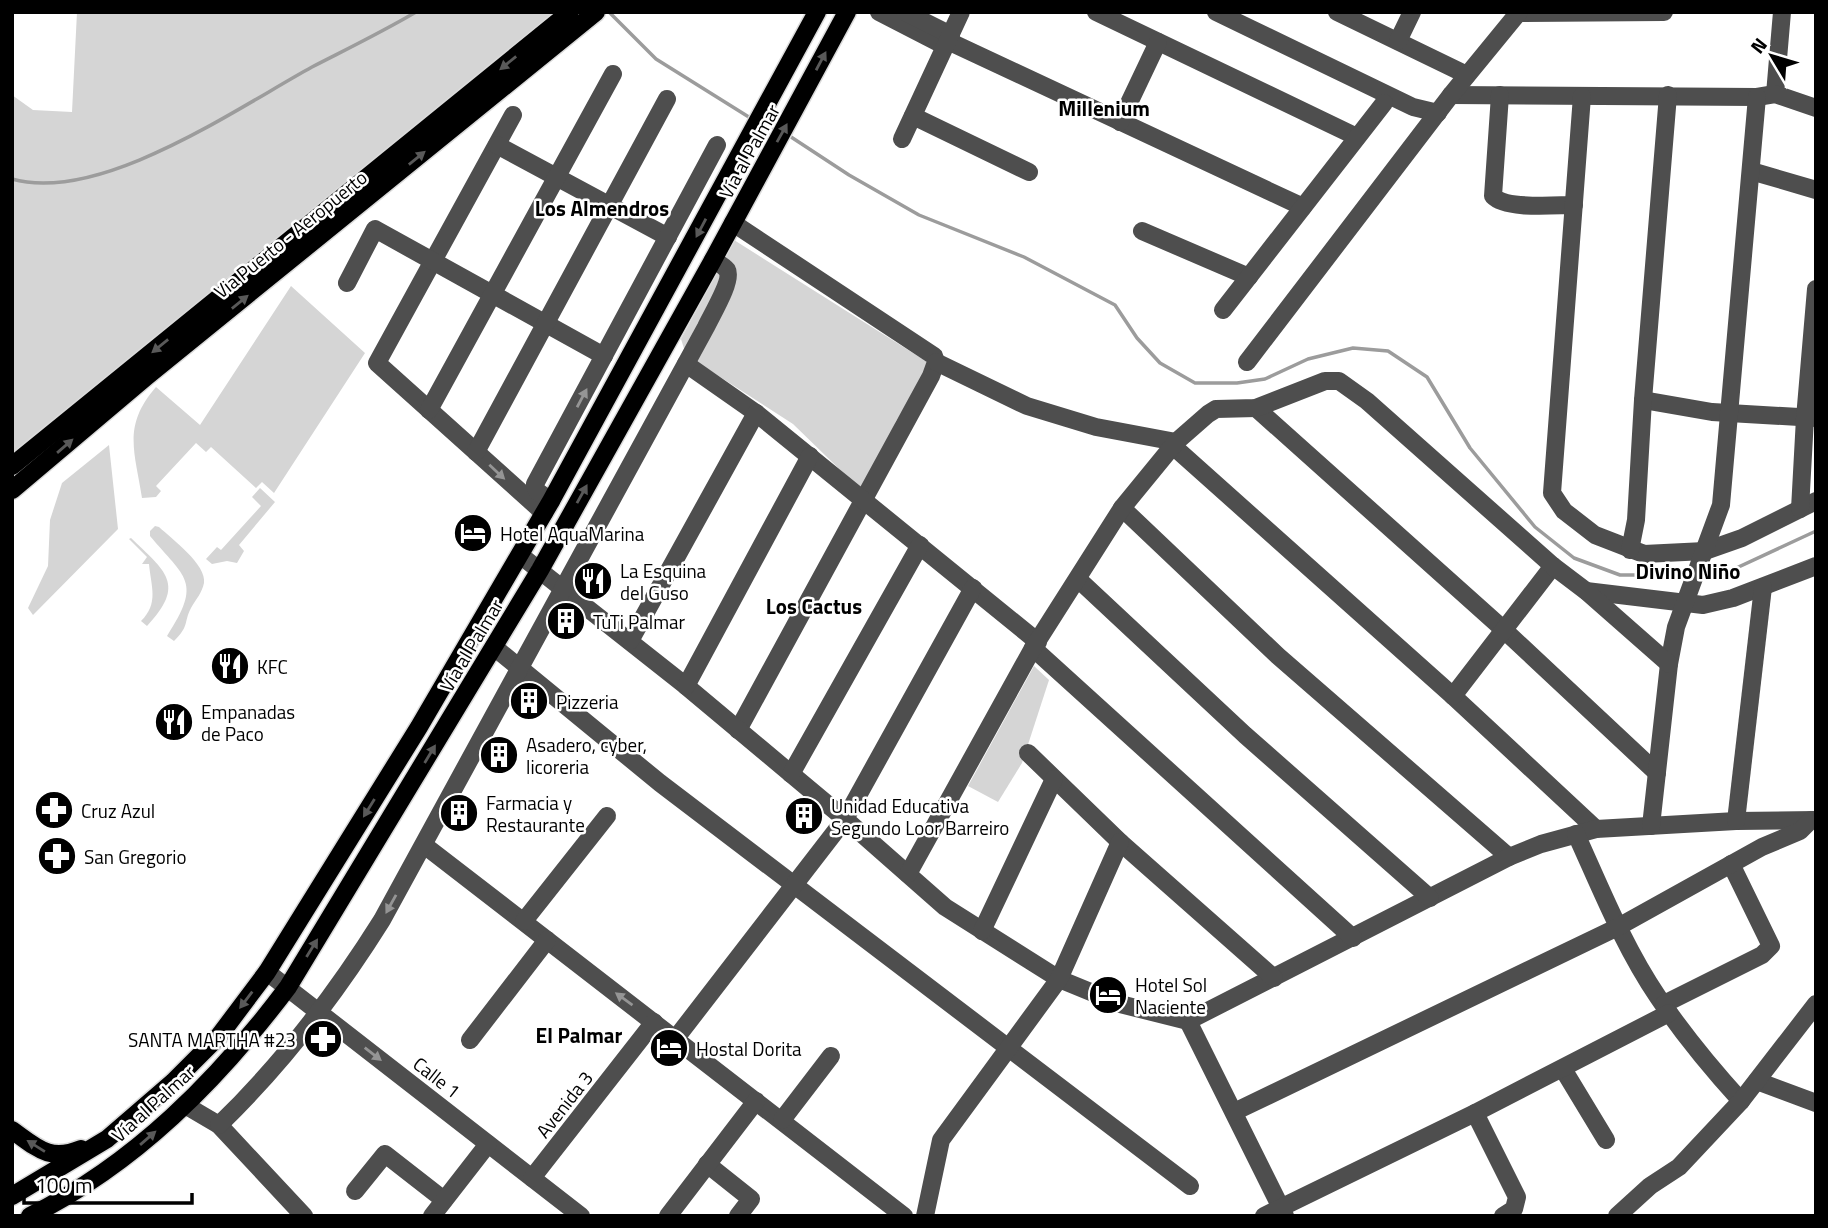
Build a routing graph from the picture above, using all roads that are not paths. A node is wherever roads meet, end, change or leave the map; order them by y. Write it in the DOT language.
graph roads {
  1 [pos="596,12"];
  2 [pos="817,12"];
  3 [pos="847,12"];
  4 [pos="879,12"];
  5 [pos="905,12"];
  6 [pos="961,12"];
  7 [pos="1096,12"];
  8 [pos="1216,12"];
  9 [pos="1337,12"];
  10 [pos="1412,12"];
  11 [pos="1664,12"];
  12 [pos="1782,12"];
  13 [pos="1655,13"];
  14 [pos="1515,14"];
  15 [pos="1254,20"];
  16 [pos="567,21"];
  17 [pos="948,41"];
  18 [pos="1398,41"];
  19 [pos="1158,42"];
  20 [pos="613,74"];
  21 [pos="1467,75"];
  22 [pos="1776,94"];
  23 [pos="1451,95"];
  24 [pos="1500,95"];
  25 [pos="1668,95"];
  26 [pos="1581,96"];
  27 [pos="1757,97"];
  28 [pos="667,99"];
  29 [pos="1384,103"];
  30 [pos="1816,108"];
  31 [pos="1438,113"];
  32 [pos="513,115"];
  33 [pos="913,117"];
  34 [pos="1120,122"];
  35 [pos="1357,137"];
  36 [pos="902,139"];
  37 [pos="497,145"];
  38 [pos="717,145"];
  39 [pos="1751,171"];
  40 [pos="1029,172"];
  41 [pos="558,176"];
  42 [pos="1816,190"];
  43 [pos="610,205"];
  44 [pos="1574,205"];
  45 [pos="1303,207"];
  46 [pos="733,223"];
  47 [pos="1142,231"];
  48 [pos="668,237"];
  49 [pos="713,260"];
  50 [pos="432,261"];
  51 [pos="1249,276"];
  52 [pos="347,283"];
  53 [pos="1816,289"];
  54 [pos="494,295"];
  55 [pos="1223,310"];
  56 [pos="547,324"];
  57 [pos="604,356"];
  58 [pos="936,362"];
  59 [pos="1247,362"];
  60 [pos="686,364"];
  61 [pos="1643,400"];
  62 [pos="1256,408"];
  63 [pos="429,410"];
  64 [pos="1728,412"];
  65 [pos="756,413"];
  66 [pos="1810,418"];
  67 [pos="1175,444"];
  68 [pos="476,452"];
  69 [pos="810,456"];
  70 [pos="12,466"];
  71 [pos="12,490"];
  72 [pos="864,500"];
  73 [pos="1808,505"];
  74 [pos="548,507"];
  75 [pos="1122,508"];
  76 [pos="920,545"];
  77 [pos="1630,550"];
  78 [pos="1705,551"];
  79 [pos="520,555"];
  80 [pos="1553,566"];
  81 [pos="1816,566"];
  82 [pos="540,570"];
  83 [pos="1079,580"];
  84 [pos="1763,587"];
  85 [pos="563,588"];
  86 [pos="973,588"];
  87 [pos="1586,591"];
  88 [pos="1686,598"];
  89 [pos="1503,629"];
  90 [pos="630,641"];
  91 [pos="1036,645"];
  92 [pos="494,647"];
  93 [pos="1669,664"];
  94 [pos="519,668"];
  95 [pos="686,686"];
  96 [pos="1453,696"];
  97 [pos="738,730"];
  98 [pos="1028,753"];
  99 [pos="1657,773"];
  100 [pos="791,774"];
  101 [pos="1054,779"];
  102 [pos="607,816"];
  103 [pos="845,819"];
  104 [pos="1814,820"];
  105 [pos="1736,821"];
  106 [pos="1651,826"];
  107 [pos="1596,830"];
  108 [pos="1576,834"];
  109 [pos="1120,842"];
  110 [pos="424,845"];
  111 [pos="1509,857"];
  112 [pos="1731,864"];
  113 [pos="908,874"];
  114 [pos="796,884"];
  115 [pos="1430,898"];
  116 [pos="523,921"];
  117 [pos="1618,926"];
  118 [pos="982,931"];
  119 [pos="1353,938"];
  120 [pos="547,940"];
  121 [pos="267,972"];
  122 [pos="1274,978"];
  123 [pos="1059,979"];
  124 [pos="288,987"];
  125 [pos="1816,1004"];
  126 [pos="1667,1008"];
  127 [pos="319,1012"];
  128 [pos="1188,1021"];
  129 [pos="654,1022"];
  130 [pos="676,1038"];
  131 [pos="470,1040"];
  132 [pos="1010,1048"];
  133 [pos="831,1056"];
  134 [pos="1563,1069"];
  135 [pos="1757,1081"];
  136 [pos="756,1101"];
  137 [pos="1741,1101"];
  138 [pos="1816,1103"];
  139 [pos="185,1105"];
  140 [pos="1234,1112"];
  141 [pos="1475,1114"];
  142 [pos="782,1120"];
  143 [pos="219,1125"];
  144 [pos="12,1130"];
  145 [pos="107,1139"];
  146 [pos="1606,1140"];
  147 [pos="488,1144"];
  148 [pos="707,1164"];
  149 [pos="532,1178"];
  150 [pos="1190,1186"];
  151 [pos="355,1191"];
  152 [pos="12,1196"];
  153 [pos="444,1200"];
  154 [pos="1283,1211"];
  155 [pos="30,1216"];
  156 [pos="304,1216"];
  157 [pos="432,1216"];
  158 [pos="581,1216"];
  159 [pos="668,1216"];
  160 [pos="738,1216"];
  161 [pos="904,1216"];
  162 [pos="925,1216"];
  163 [pos="1264,1216"];
  164 [pos="1503,1216"];
  165 [pos="1617,1216"];
  1 -- 16 [label="main road, Via Puerto - Aeropuerto"];
  2 -- 74 [label="main road, Vía al Palmar, one-way"];
  46 -- 3 [label="main road, Vía al Palmar, one-way"];
  4 -- 17 [label="street"];
  5 -- 17 [label="street"];
  6 -- 17 [label="street"];
  7 -- 19 [label="street"];
  8 -- 15 [label="street"];
  9 -- 18 [label="street"];
  10 -- 18 [label="street"];
  11 -- 13 [label="street"];
  12 -- 22 [label="street"];
  13 -- 14 [label="street"];
  14 -- 21 [label="street"];
  15 -- 31 [label="street"];
  16 -- 70 [label="main road, Via Puerto - Aeropuerto, one-way"];
  71 -- 16 [label="main road, Via Puerto - Aeropuerto, one-way"];
  17 -- 33 [label="street"];
  17 -- 34 [label="street"];
  18 -- 21 [label="street"];
  19 -- 34 [label="street"];
  19 -- 35 [label="street"];
  20 -- 41 [label="street"];
  21 -- 23 [label="street"];
  22 -- 27 [label="street"];
  22 -- 30 [label="street"];
  23 -- 24 [label="street"];
  23 -- 31 [label="street"];
  24 -- 26 [label="street"];
  24 -- 44 [label="street"];
  25 -- 26 [label="street"];
  25 -- 27 [label="street"];
  25 -- 61 [label="street"];
  26 -- 44 [label="street"];
  27 -- 39 [label="street"];
  28 -- 43 [label="street"];
  29 -- 35 [label="street"];
  31 -- 59 [label="street"];
  32 -- 37 [label="street"];
  33 -- 36 [label="street"];
  33 -- 40 [label="street"];
  34 -- 45 [label="street"];
  35 -- 45 [label="street"];
  37 -- 41 [label="street"];
  37 -- 50 [label="street"];
  38 -- 48 [label="street"];
  39 -- 42 [label="street"];
  39 -- 64 [label="street"];
  41 -- 43 [label="street"];
  41 -- 54 [label="street"];
  43 -- 48 [label="street"];
  43 -- 56 [label="street"];
  44 -- 77 [label="street"];
  45 -- 51 [label="street"];
  46 -- 49 [label="main road, Vía al Palmar"];
  46 -- 58 [label="street"];
  47 -- 51 [label="street"];
  48 -- 57 [label="street"];
  49 -- 60 [label="street"];
  82 -- 49 [label="main road, Vía al Palmar, one-way"];
  50 -- 52 [label="street"];
  50 -- 54 [label="street"];
  50 -- 63 [label="street"];
  51 -- 55 [label="street"];
  53 -- 66 [label="street"];
  54 -- 56 [label="street"];
  54 -- 63 [label="street"];
  56 -- 57 [label="street"];
  56 -- 68 [label="street"];
  74 -- 57 [label="street, one-way"];
  58 -- 67 [label="street"];
  58 -- 72 [label="street"];
  60 -- 65 [label="street"];
  60 -- 85 [label="street"];
  61 -- 64 [label="street"];
  61 -- 77 [label="street"];
  62 -- 67 [label="street"];
  62 -- 80 [label="street"];
  62 -- 89 [label="street"];
  63 -- 68 [label="street"];
  64 -- 66 [label="street"];
  64 -- 78 [label="street"];
  65 -- 69 [label="street"];
  65 -- 90 [label="street"];
  66 -- 73 [label="street"];
  67 -- 75 [label="street"];
  67 -- 96 [label="street"];
  68 -- 74 [label="street, one-way"];
  69 -- 72 [label="street"];
  69 -- 95 [label="street"];
  72 -- 76 [label="street"];
  72 -- 97 [label="street"];
  73 -- 78 [label="street"];
  74 -- 79 [label="main road, Vía al Palmar"];
  75 -- 83 [label="street"];
  75 -- 111 [label="street"];
  76 -- 86 [label="street"];
  76 -- 100 [label="street"];
  77 -- 78 [label="street"];
  78 -- 88 [label="street"];
  79 -- 82 [label="street"];
  79 -- 121 [label="main road, Vía al Palmar, one-way"];
  80 -- 87 [label="street"];
  80 -- 89 [label="street"];
  81 -- 84 [label="street"];
  82 -- 85 [label="street"];
  82 -- 92 [label="main road, Vía al Palmar"];
  83 -- 91 [label="street"];
  83 -- 115 [label="street"];
  84 -- 88 [label="street"];
  84 -- 105 [label="street"];
  85 -- 90 [label="street"];
  85 -- 94 [label="street"];
  86 -- 91 [label="street"];
  86 -- 103 [label="street"];
  87 -- 88 [label="street"];
  87 -- 93 [label="street"];
  88 -- 93 [label="street"];
  89 -- 96 [label="street"];
  89 -- 99 [label="street"];
  90 -- 95 [label="street"];
  91 -- 113 [label="street"];
  91 -- 119 [label="street"];
  92 -- 94 [label="street"];
  124 -- 92 [label="main road, Vía al Palmar, one-way"];
  93 -- 99 [label="street"];
  94 -- 110 [label="street"];
  94 -- 114 [label="street"];
  95 -- 97 [label="street"];
  96 -- 107 [label="street"];
  97 -- 100 [label="street"];
  98 -- 101 [label="street"];
  99 -- 106 [label="street"];
  100 -- 103 [label="street"];
  101 -- 109 [label="street"];
  101 -- 118 [label="street"];
  102 -- 116 [label="street"];
  103 -- 113 [label="street"];
  103 -- 114 [label="street"];
  104 -- 105 [label="street"];
  104 -- 112 [label="street"];
  105 -- 106 [label="street"];
  106 -- 107 [label="street"];
  107 -- 108 [label="street"];
  108 -- 111 [label="street"];
  108 -- 117 [label="street"];
  109 -- 122 [label="street"];
  109 -- 123 [label="street"];
  110 -- 116 [label="street"];
  110 -- 127 [label="street, one-way"];
  111 -- 115 [label="street"];
  112 -- 117 [label="street"];
  112 -- 126 [label="street"];
  113 -- 118 [label="street"];
  114 -- 130 [label="street"];
  114 -- 132 [label="street"];
  115 -- 119 [label="street"];
  116 -- 120 [label="street"];
  117 -- 126 [label="street"];
  117 -- 140 [label="street"];
  118 -- 123 [label="street"];
  119 -- 122 [label="street"];
  129 -- 120 [label="street, one-way"];
  120 -- 131 [label="street"];
  121 -- 124 [label="street, Calle 1"];
  121 -- 145 [label="main road, Vía al Palmar, one-way"];
  122 -- 128 [label="street"];
  123 -- 128 [label="street"];
  123 -- 132 [label="street"];
  124 -- 127 [label="street, Calle 1"];
  124 -- 139 [label="main road, Vía al Palmar"];
  125 -- 135 [label="street"];
  126 -- 134 [label="street"];
  126 -- 137 [label="street"];
  127 -- 143 [label="street"];
  127 -- 147 [label="street, Calle 1, one-way"];
  128 -- 140 [label="street"];
  129 -- 130 [label="street"];
  129 -- 149 [label="street, Avenida 3"];
  130 -- 136 [label="street"];
  132 -- 150 [label="street"];
  132 -- 162 [label="street"];
  133 -- 142 [label="street"];
  134 -- 141 [label="street"];
  134 -- 146 [label="street"];
  135 -- 137 [label="street"];
  135 -- 138 [label="street"];
  136 -- 142 [label="street"];
  136 -- 148 [label="street"];
  137 -- 165 [label="street"];
  139 -- 143 [label="street"];
  155 -- 139 [label="main road, Vía al Palmar, one-way"];
  140 -- 154 [label="street"];
  141 -- 154 [label="street"];
  141 -- 164 [label="street"];
  142 -- 161 [label="street"];
  143 -- 156 [label="street"];
  145 -- 144 [label="main road, one-way"];
  145 -- 152 [label="main road, Vía al Palmar"];
  147 -- 149 [label="street, Calle 1"];
  147 -- 153 [label="street"];
  148 -- 159 [label="street"];
  148 -- 160 [label="street"];
  149 -- 158 [label="street, Calle 1"];
  151 -- 153 [label="street"];
  153 -- 157 [label="street"];
  154 -- 163 [label="street"];
}
